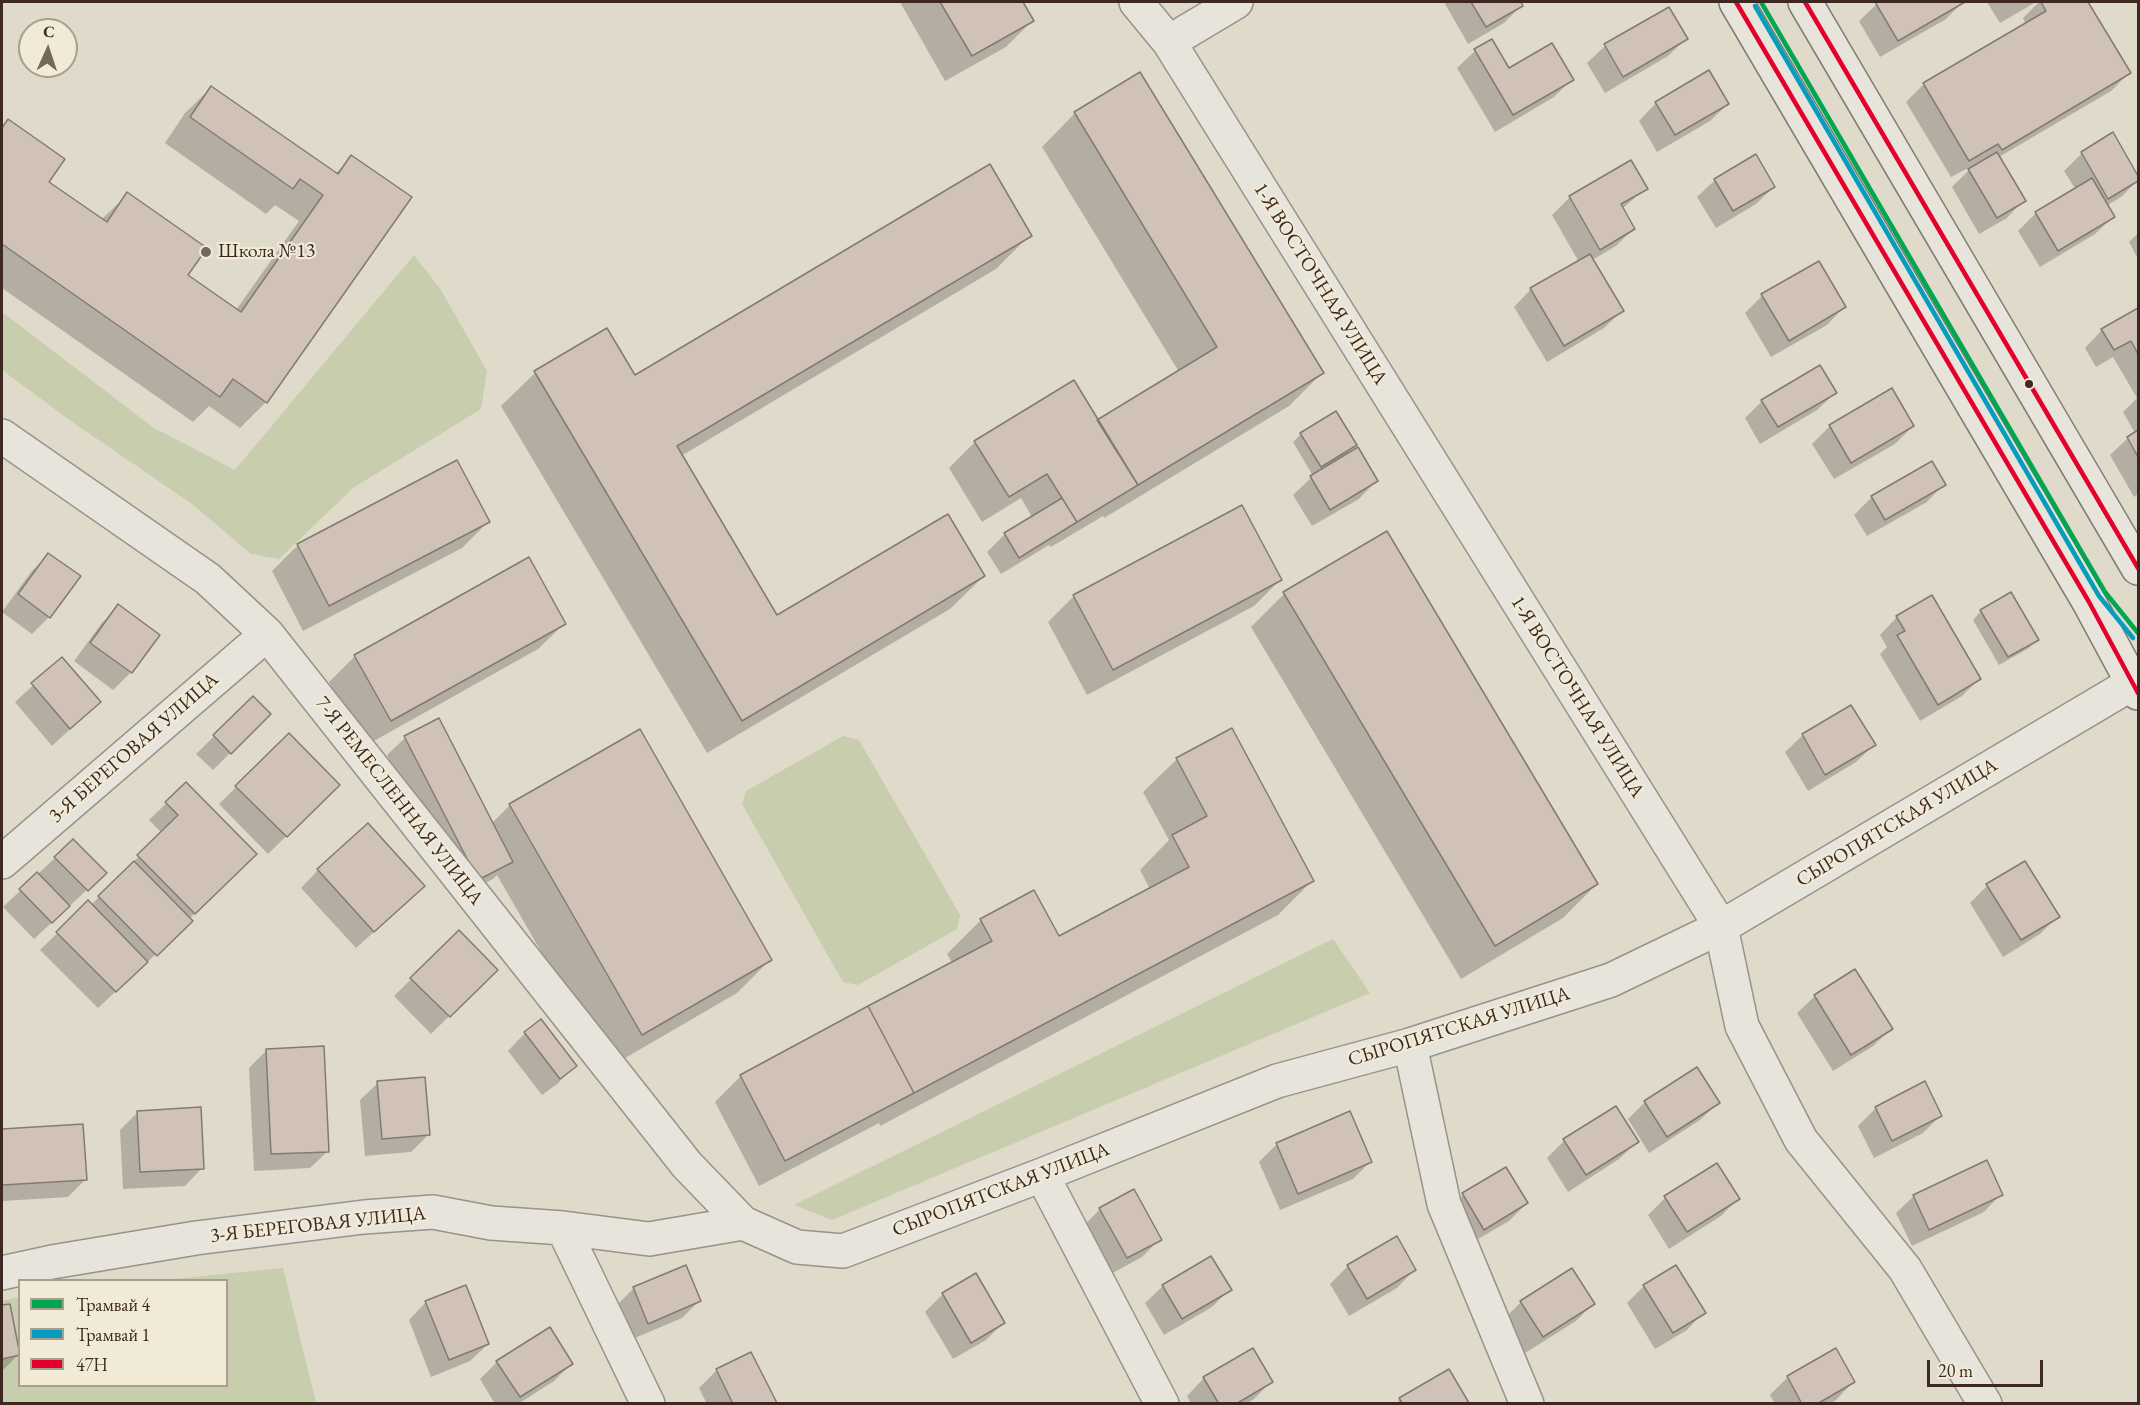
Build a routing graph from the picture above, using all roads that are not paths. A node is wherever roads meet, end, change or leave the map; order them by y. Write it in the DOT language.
graph roads {
  1 [pos="1136,2"];
  2 [pos="1236,2"];
  3 [pos="1736,2"];
  4 [pos="1805,2"];
  5 [pos="1169,42"];
  6 [pos="2,436"];
  7 [pos="2139,568"];
  8 [pos="267,634"];
  9 [pos="2136,688"];
  10 [pos="2,862"];
  11 [pos="1721,927"];
  12 [pos="1410,1045"];
  13 [pos="1042,1175"];
  14 [pos="743,1223"];
  15 [pos="563,1228"];
  16 [pos="2,1273"];
  17 [pos="648,1404"];
  18 [pos="1162,1404"];
  19 [pos="1527,1404"];
  20 [pos="1985,1404"];
  1 -- 5 [label="street, 1-Я ВОСТОЧНАЯ УЛИЦА"];
  2 -- 5 [label="street"];
  3 -- 9 [label="street"];
  4 -- 7 [label="street"];
  5 -- 11 [label="street, 1-Я ВОСТОЧНАЯ УЛИЦА"];
  6 -- 8 [label="street, 7-Я РЕМЕСЛЕННАЯ УЛИЦА"];
  8 -- 10 [label="street, 3-Я БЕРЕГОВАЯ УЛИЦА"];
  8 -- 14 [label="street, 7-Я РЕМЕСЛЕННАЯ УЛИЦА"];
  9 -- 11 [label="street, СЫРОПЯТСКАЯ УЛИЦА"];
  11 -- 12 [label="street, СЫРОПЯТСКАЯ УЛИЦА"];
  11 -- 20 [label="street, 1-Я ВОСТОЧНАЯ УЛИЦА"];
  12 -- 13 [label="street, СЫРОПЯТСКАЯ УЛИЦА"];
  12 -- 19 [label="street"];
  13 -- 14 [label="street, СЫРОПЯТСКАЯ УЛИЦА"];
  13 -- 18 [label="street"];
  14 -- 15 [label="street, 3-Я БЕРЕГОВАЯ УЛИЦА"];
  15 -- 16 [label="street, 3-Я БЕРЕГОВАЯ УЛИЦА"];
  15 -- 17 [label="street"];
}
